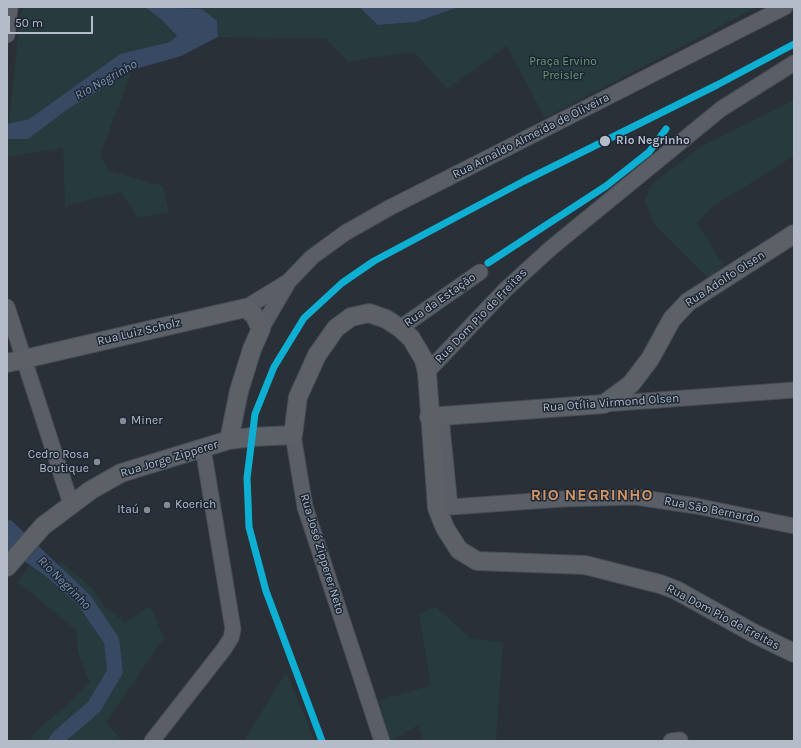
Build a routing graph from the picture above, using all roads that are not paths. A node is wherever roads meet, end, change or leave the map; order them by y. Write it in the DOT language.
graph roads {
  1 [pos="10,7"];
  2 [pos="784,7"];
  3 [pos="7,35"];
  4 [pos="794,63"];
  5 [pos="794,234"];
  6 [pos="480,272"];
  7 [pos="289,281"];
  8 [pos="7,307"];
  9 [pos="245,308"];
  10 [pos="400,328"];
  11 [pos="261,329"];
  12 [pos="15,361"];
  13 [pos="427,372"];
  14 [pos="794,390"];
  15 [pos="604,404"];
  16 [pos="435,417"];
  17 [pos="293,435"];
  18 [pos="229,440"];
  19 [pos="203,448"];
  20 [pos="71,504"];
  21 [pos="444,507"];
  22 [pos="794,526"];
  23 [pos="8,566"];
  24 [pos="794,653"];
  25 [pos="152,741"];
  26 [pos="382,741"];
  1 -- 3 [label="street"];
  2 -- 7 [label="street, Rua Arnaldo Almeida de Oliveira"];
  4 -- 13 [label="street, Rua Dom Pio de Freitas"];
  5 -- 15 [label="main road, Rua Adolfo Olsen"];
  6 -- 10 [label="street, Rua da Estação"];
  7 -- 9 [label="street, Rua Arnaldo Almeida de Oliveira"];
  7 -- 11 [label="street, Rua Arnaldo Almeida de Oliveira"];
  8 -- 12 [label="street"];
  9 -- 11 [label="main road"];
  9 -- 12 [label="main road, Rua Luiz Scholz"];
  10 -- 13 [label="main road, Rua José Zipperer Neto"];
  10 -- 17 [label="main road, Rua José Zipperer Neto"];
  11 -- 18 [label="main road, Rua Arnaldo Almeida de Oliveira"];
  12 -- 20 [label="street"];
  13 -- 16 [label="main road, Rua Dom Pio de Freitas"];
  14 -- 15 [label="street, Rua Otília Virmond Olsen"];
  15 -- 16 [label="main road, Rua Otília Virmond Olsen"];
  16 -- 21 [label="main road, Rua Dom Pio de Freitas"];
  17 -- 18 [label="main road, Rua Jorge Zipperer"];
  17 -- 26 [label="street, Rua José Zipperer Neto"];
  18 -- 19 [label="main road, Rua Jorge Zipperer"];
  19 -- 20 [label="main road, Rua Jorge Zipperer"];
  19 -- 25 [label="street"];
  20 -- 23 [label="main road, Rua Jorge Zipperer"];
  21 -- 22 [label="street, Rua São Bernardo"];
  21 -- 24 [label="main road, Rua Dom Pio de Freitas"];
}
